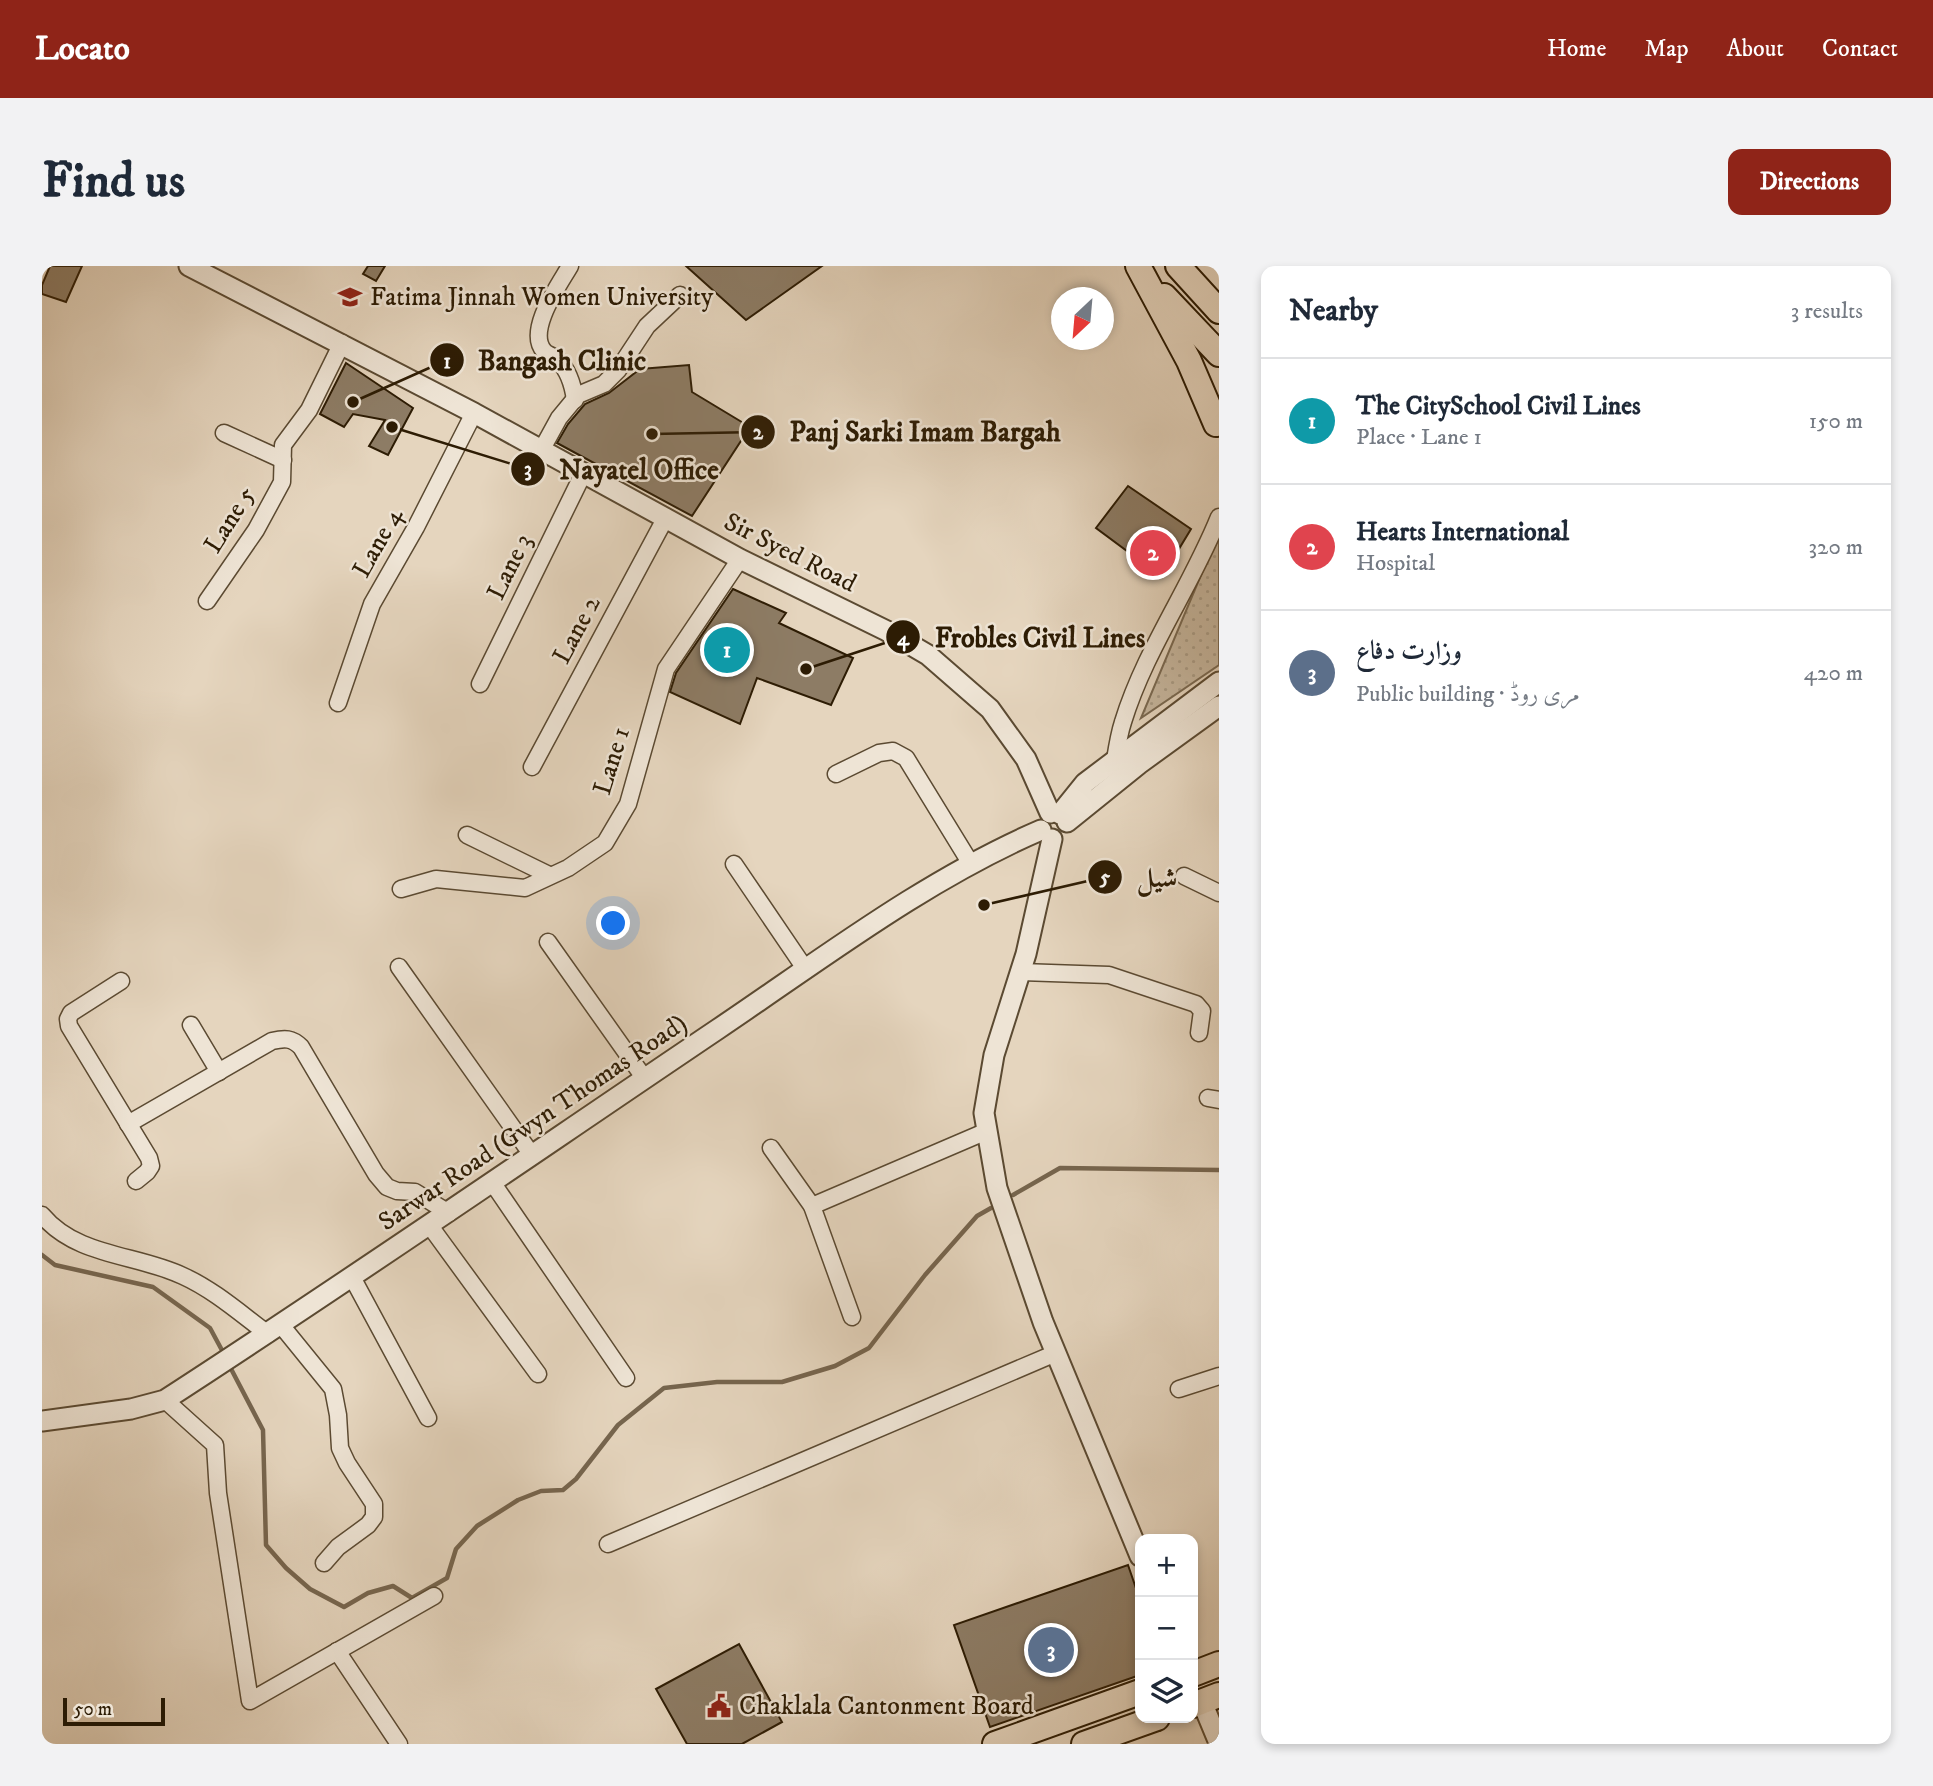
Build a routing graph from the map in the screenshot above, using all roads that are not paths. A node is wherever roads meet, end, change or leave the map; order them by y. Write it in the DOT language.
graph roads {
  1 [pos="189,266"];
  2 [pos="570,266"];
  3 [pos="1138,266"];
  4 [pos="1178,266"];
  5 [pos="680,295"];
  6 [pos="1219,311"];
  7 [pos="342,343"];
  8 [pos="1219,354"];
  9 [pos="575,400"];
  10 [pos="474,413"];
  11 [pos="224,433"];
  12 [pos="1217,433"];
  13 [pos="542,449"];
  14 [pos="283,460"];
  15 [pos="584,472"];
  16 [pos="666,517"];
  17 [pos="1219,517"];
  18 [pos="740,559"];
  19 [pos="207,601"];
  20 [pos="1219,682"];
  21 [pos="480,684"];
  22 [pos="338,703"];
  23 [pos="1219,706"];
  24 [pos="1115,760"];
  25 [pos="532,767"];
  26 [pos="836,774"];
  27 [pos="1054,824"];
  28 [pos="467,835"];
  29 [pos="734,864"];
  30 [pos="971,864"];
  31 [pos="549,875"];
  32 [pos="1184,876"];
  33 [pos="401,889"];
  34 [pos="1219,893"];
  35 [pos="548,942"];
  36 [pos="399,967"];
  37 [pos="806,970"];
  38 [pos="1021,972"];
  39 [pos="121,981"];
  40 [pos="191,1025"];
  41 [pos="1199,1032"];
  42 [pos="219,1072"];
  43 [pos="645,1079"];
  44 [pos="128,1124"];
  45 [pos="987,1131"];
  46 [pos="771,1148"];
  47 [pos="532,1155"];
  48 [pos="136,1181"];
  49 [pos="492,1182"];
  50 [pos="812,1206"];
  51 [pos="449,1213"];
  52 [pos="42,1214"];
  53 [pos="430,1226"];
  54 [pos="352,1277"];
  55 [pos="852,1317"];
  56 [pos="274,1329"];
  57 [pos="1056,1353"];
  58 [pos="538,1374"];
  59 [pos="1219,1376"];
  60 [pos="626,1378"];
  61 [pos="1179,1390"];
  62 [pos="165,1400"];
  63 [pos="428,1418"];
  64 [pos="42,1421"];
  65 [pos="608,1544"];
  66 [pos="1135,1544"];
  67 [pos="324,1563"];
  68 [pos="434,1596"];
  69 [pos="337,1651"];
  70 [pos="1219,1664"];
  71 [pos="1198,1672"];
  72 [pos="1135,1694"];
  73 [pos="1205,1701"];
  74 [pos="1143,1723"];
  75 [pos="1219,1743"];
  76 [pos="399,1744"];
  77 [pos="995,1744"];
  78 [pos="1084,1744"];
  1 -- 7 [label="street, Sir Syed Road"];
  2 -- 9 [label="street"];
  3 -- 8 [label="main road"];
  3 -- 12 [label="main road"];
  4 -- 6 [label="main road"];
  5 -- 9 [label="street"];
  7 -- 10 [label="street, Sir Syed Road"];
  7 -- 14 [label="street, Lane 5"];
  9 -- 13 [label="street"];
  10 -- 13 [label="street, Sir Syed Road"];
  10 -- 22 [label="street, Lane 4"];
  11 -- 14 [label="street, Lane 5"];
  13 -- 15 [label="street, Sir Syed Road"];
  14 -- 19 [label="street, Lane 5"];
  15 -- 16 [label="street, Sir Syed Road"];
  15 -- 21 [label="street, Lane 3"];
  16 -- 18 [label="street, Sir Syed Road"];
  16 -- 25 [label="street, Lane 2"];
  17 -- 24 [label="street"];
  18 -- 27 [label="street, Sir Syed Road"];
  18 -- 31 [label="street, Lane 1"];
  20 -- 24 [label="street, Sarwar Road (Gwyn Thomas Road)"];
  23 -- 27 [label="street, Sarwar Road (Gwyn Thomas Road)"];
  24 -- 27 [label="street, Sarwar Road (Gwyn Thomas Road)"];
  26 -- 30 [label="street"];
  27 -- 30 [label="street, Sarwar Road (Gwyn Thomas Road)"];
  27 -- 38 [label="street"];
  28 -- 31 [label="street"];
  29 -- 37 [label="street"];
  30 -- 37 [label="street, Sarwar Road (Gwyn Thomas Road)"];
  31 -- 33 [label="street, Lane 1"];
  32 -- 34 [label="street"];
  35 -- 43 [label="street"];
  36 -- 47 [label="street"];
  37 -- 43 [label="street, Sarwar Road (Gwyn Thomas Road)"];
  38 -- 41 [label="street"];
  38 -- 45 [label="street"];
  39 -- 44 [label="street"];
  40 -- 42 [label="street"];
  42 -- 44 [label="street"];
  42 -- 51 [label="street"];
  43 -- 47 [label="street, Sarwar Road (Gwyn Thomas Road)"];
  44 -- 48 [label="street"];
  45 -- 50 [label="street"];
  45 -- 57 [label="street"];
  46 -- 50 [label="street"];
  47 -- 49 [label="street, Sarwar Road (Gwyn Thomas Road)"];
  49 -- 51 [label="street, Sarwar Road (Gwyn Thomas Road)"];
  49 -- 60 [label="street"];
  50 -- 55 [label="street"];
  51 -- 53 [label="street, Sarwar Road (Gwyn Thomas Road)"];
  52 -- 56 [label="street"];
  53 -- 54 [label="street, Sarwar Road (Gwyn Thomas Road)"];
  53 -- 58 [label="street"];
  54 -- 56 [label="street, Sarwar Road (Gwyn Thomas Road)"];
  54 -- 63 [label="street"];
  56 -- 62 [label="street, Sarwar Road (Gwyn Thomas Road)"];
  56 -- 67 [label="street"];
  57 -- 65 [label="street"];
  57 -- 66 [label="street"];
  59 -- 61 [label="street"];
  62 -- 64 [label="street, Sarwar Road (Gwyn Thomas Road)"];
  62 -- 69 [label="street"];
  68 -- 69 [label="street"];
  69 -- 76 [label="street"];
  70 -- 71 [label="main road"];
  72 -- 77 [label="main road"];
  73 -- 75 [label="street"];
  74 -- 78 [label="main road"];
}
